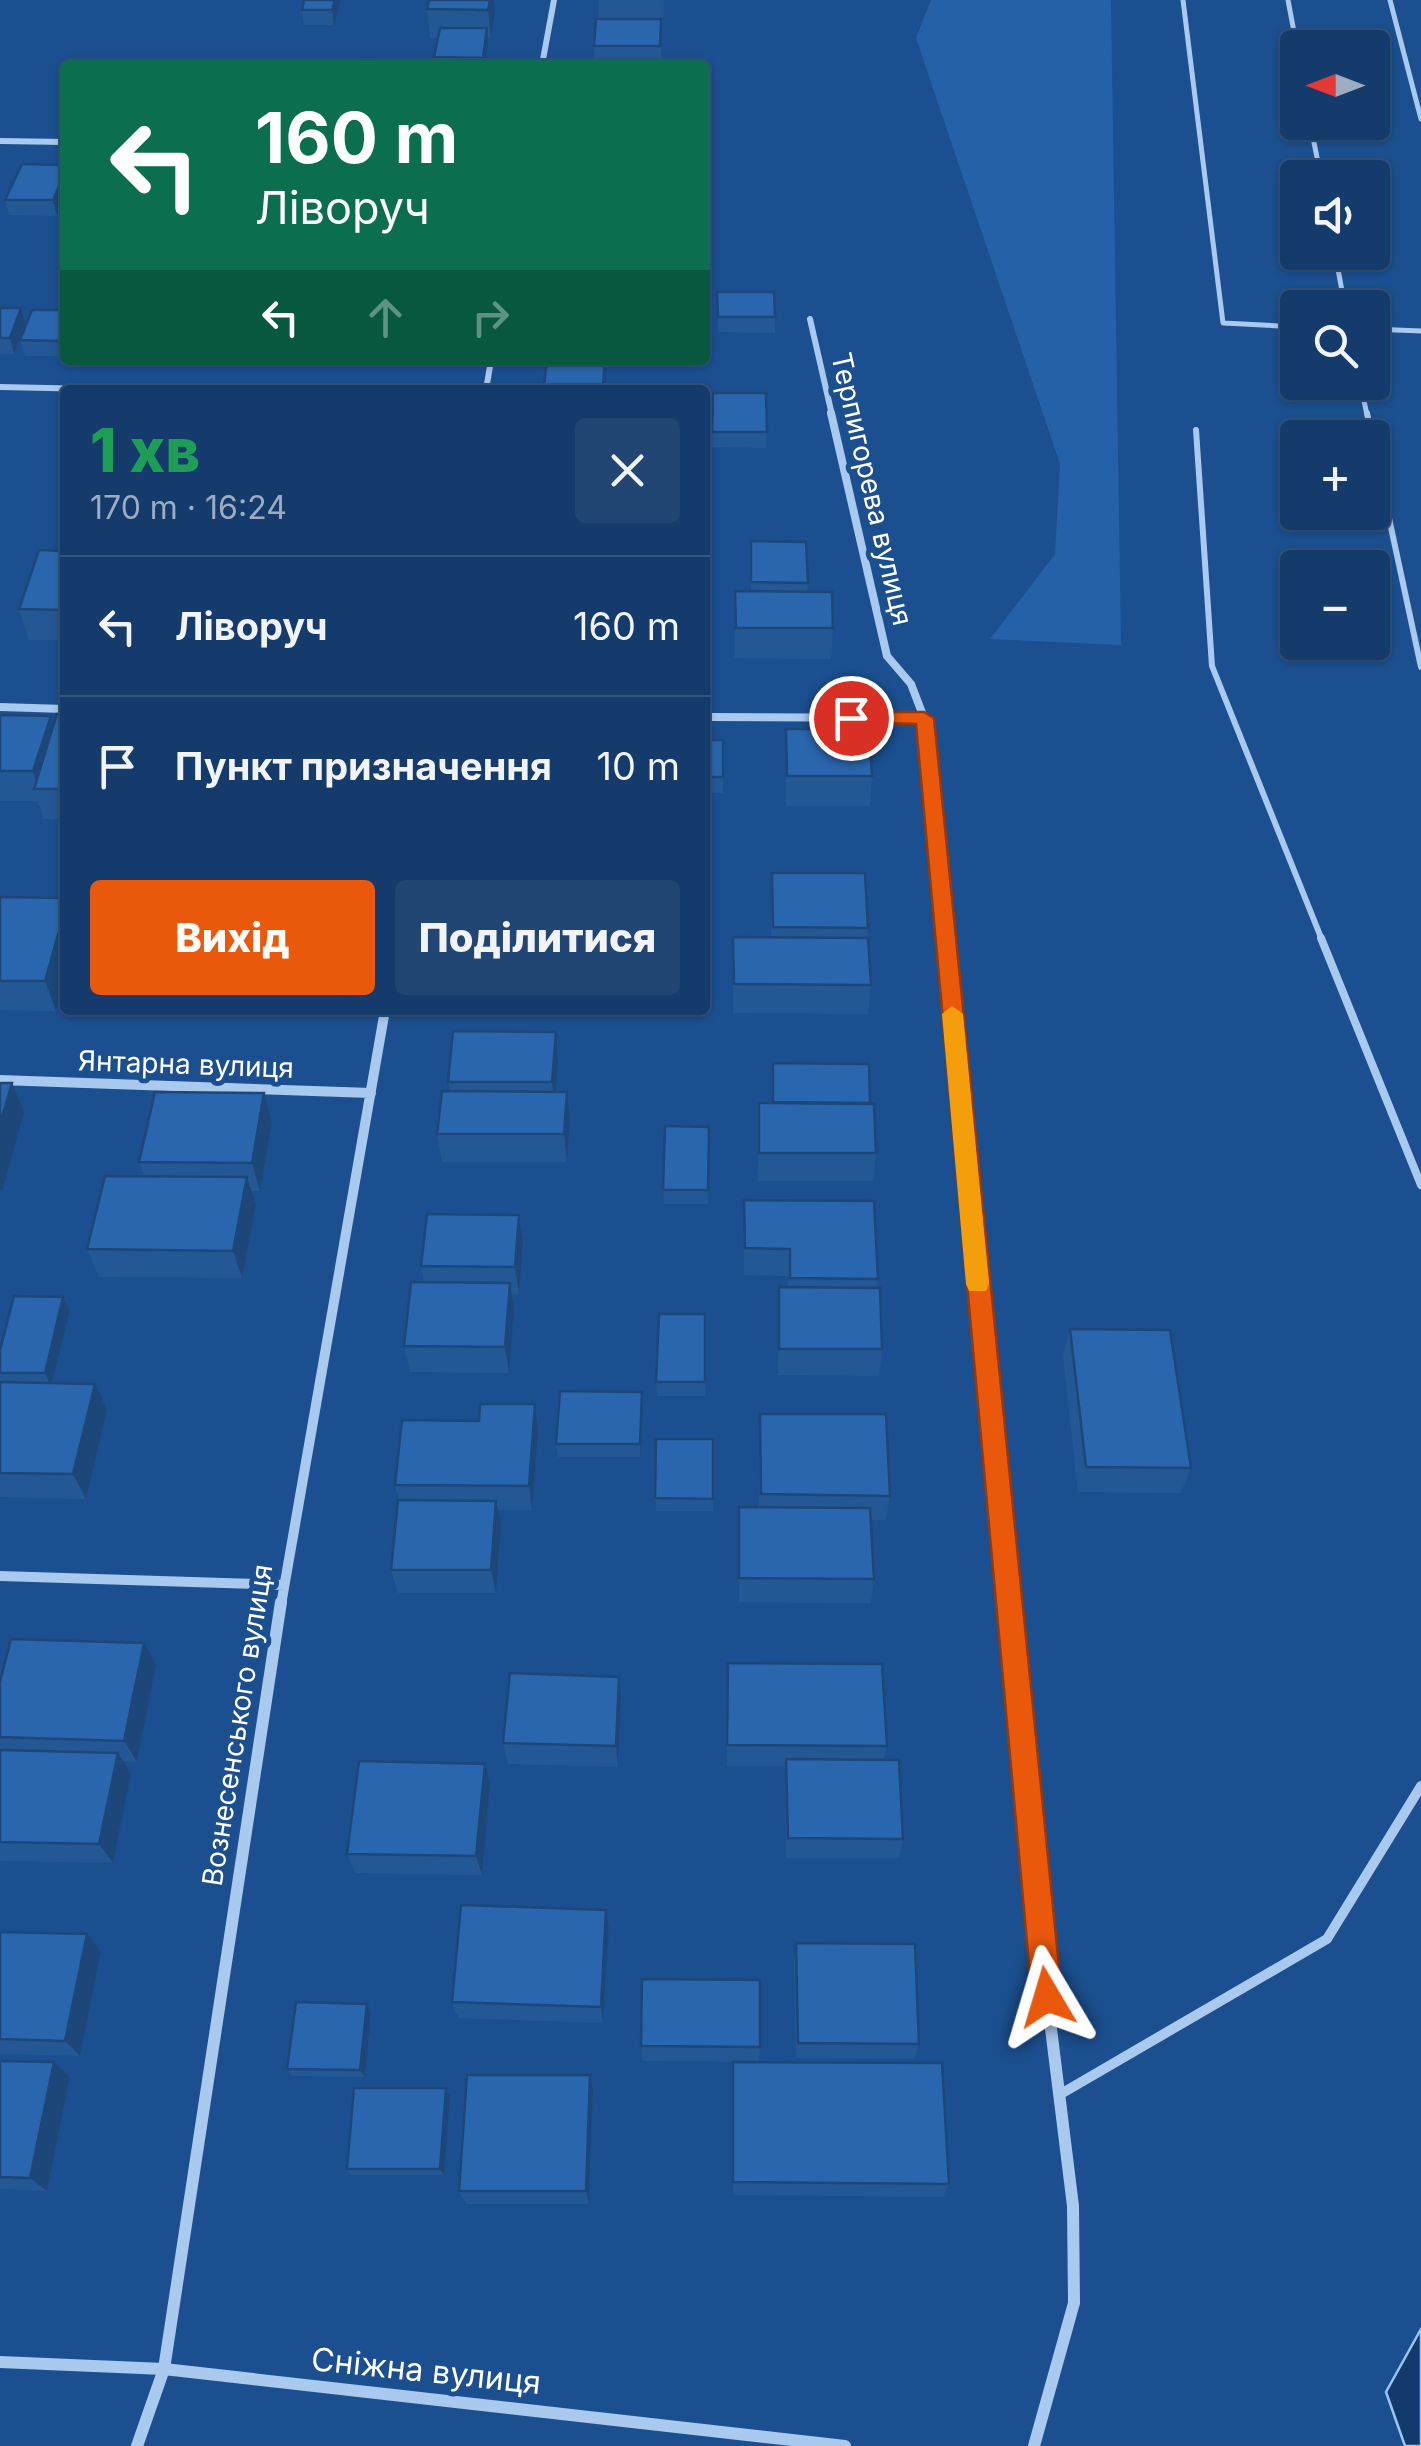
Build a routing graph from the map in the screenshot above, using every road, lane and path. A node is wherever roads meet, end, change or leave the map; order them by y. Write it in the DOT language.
graph roads {
  1 [pos="554,0"];
  2 [pos="1183,0"];
  3 [pos="1288,0"];
  4 [pos="1390,0"];
  5 [pos="1294,30"];
  6 [pos="543,60"];
  7 [pos="1421,119"];
  8 [pos="0,142"];
  9 [pos="60,142"];
  10 [pos="810,319"];
  11 [pos="1280,326"];
  12 [pos="1390,329"];
  13 [pos="1421,330"];
  14 [pos="0,387"];
  15 [pos="60,388"];
  16 [pos="1196,430"];
  17 [pos="1390,522"];
  18 [pos="1421,667"];
  19 [pos="0,708"];
  20 [pos="60,709"];
  21 [pos="710,717"];
  22 [pos="924,718"];
  23 [pos="384,1015"];
  24 [pos="0,1080"];
  25 [pos="371,1093"];
  26 [pos="1421,1185"];
  27 [pos="0,1576"];
  28 [pos="284,1584"];
  29 [pos="1421,1786"];
  30 [pos="1059,2095"];
  31 [pos="0,2362"];
  32 [pos="164,2370"];
  33 [pos="137,2446"];
  34 [pos="845,2446"];
  35 [pos="1034,2446"];
  1 -- 6 [label="street"];
  2 -- 11 [label="lane"];
  3 -- 5 [label="lane"];
  4 -- 7 [label="lane"];
  8 -- 9 [label="street"];
  10 -- 22 [label="street, Терпигорева вулиця"];
  12 -- 13 [label="lane"];
  14 -- 15 [label="street"];
  16 -- 26 [label="lane"];
  17 -- 18 [label="lane"];
  19 -- 20 [label="street"];
  21 -- 22 [label="street"];
  22 -- 30 [label="street, Терпигорева вулиця"];
  23 -- 25 [label="street, Вознесенського вулиця"];
  24 -- 25 [label="street, Янтарна вулиця"];
  25 -- 28 [label="street, Вознесенського вулиця"];
  27 -- 28 [label="street"];
  28 -- 32 [label="street, Вознесенського вулиця"];
  29 -- 30 [label="lane"];
  30 -- 35 [label="street, Терпигорева вулиця"];
  31 -- 32 [label="street, Сніжна вулиця"];
  32 -- 33 [label="street, Вознесенського вулиця"];
  32 -- 34 [label="street, Сніжна вулиця"];
}
